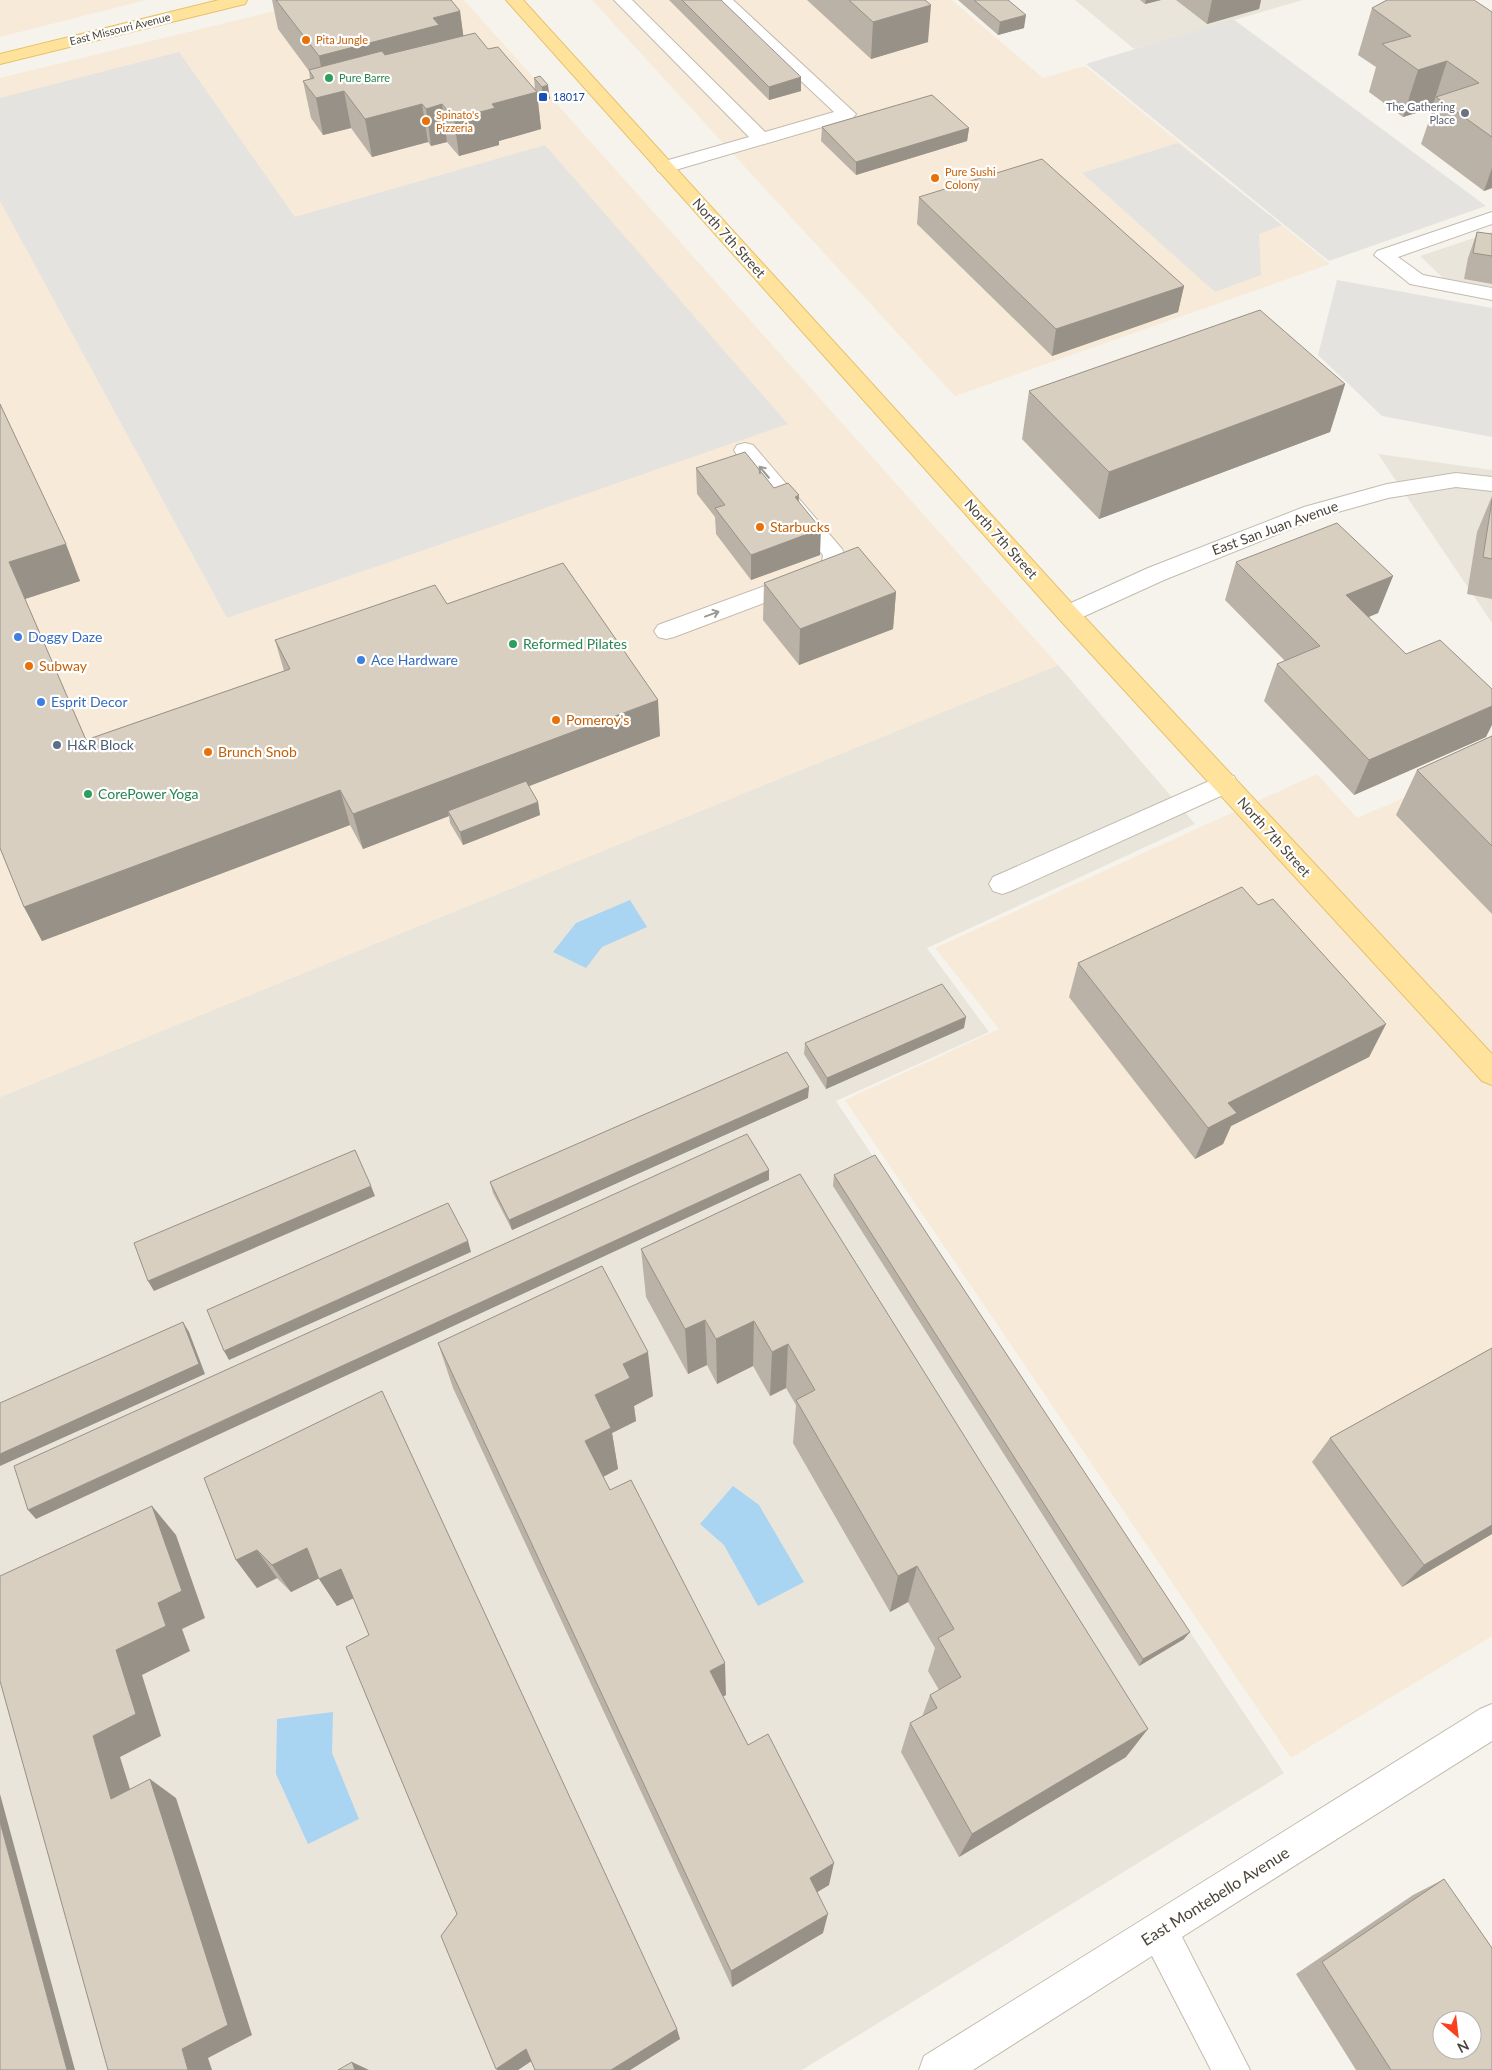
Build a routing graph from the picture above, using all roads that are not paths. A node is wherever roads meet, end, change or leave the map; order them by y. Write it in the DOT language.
graph roads {
  1 [pos="239,0"];
  2 [pos="514,0"];
  3 [pos="622,0"];
  4 [pos="723,0"];
  5 [pos="0,59"];
  6 [pos="762,139"];
  7 [pos="665,167"];
  8 [pos="1492,218"];
  9 [pos="1492,294"];
  10 [pos="745,450"];
  11 [pos="1492,484"];
  12 [pos="1068,614"];
  13 [pos="666,631"];
  14 [pos="1225,783"];
  15 [pos="1002,884"];
  16 [pos="1492,1073"];
  17 [pos="1492,1721"];
  18 [pos="1159,1931"];
  19 [pos="938,2070"];
  20 [pos="1231,2070"];
  1 -- 5 [label="main road, East Missouri Avenue"];
  2 -- 7 [label="main road, North 7th Street"];
  3 -- 6 [label="street"];
  4 -- 6 [label="street"];
  6 -- 7 [label="street"];
  7 -- 12 [label="main road, North 7th Street"];
  8 -- 9 [label="street"];
  13 -- 10 [label="street, one-way"];
  11 -- 12 [label="street, East San Juan Avenue"];
  12 -- 14 [label="main road, North 7th Street"];
  14 -- 15 [label="street"];
  14 -- 16 [label="main road, North 7th Street"];
  17 -- 18 [label="street, East Montebello Avenue"];
  18 -- 19 [label="street, East Montebello Avenue"];
  18 -- 20 [label="street"];
}
